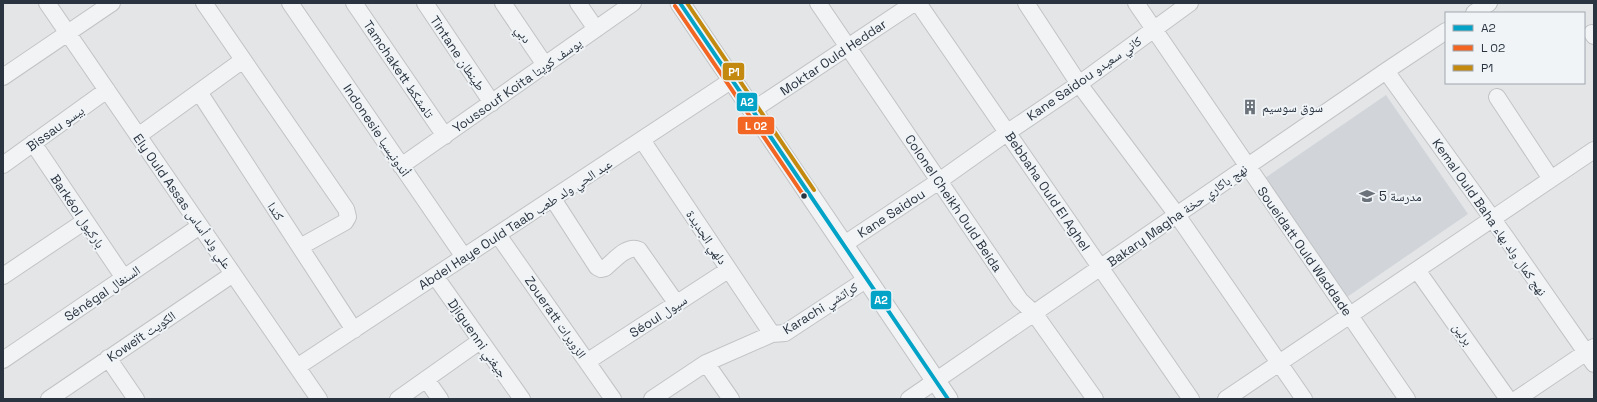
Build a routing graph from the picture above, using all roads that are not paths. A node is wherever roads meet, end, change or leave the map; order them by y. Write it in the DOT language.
graph roads {
  1 [pos="47,3"];
  2 [pos="112,3"];
  3 [pos="204,3"];
  4 [pos="290,3"];
  5 [pos="354,3"];
  6 [pos="425,3"];
  7 [pos="503,3"];
  8 [pos="578,3"];
  9 [pos="633,3"];
  10 [pos="818,3"];
  11 [pos="914,3"];
  12 [pos="918,3"];
  13 [pos="1026,3"];
  14 [pos="1136,3"];
  15 [pos="1190,3"];
  16 [pos="1489,3"];
  17 [pos="686,5"];
  18 [pos="1476,12"];
  19 [pos="1154,29"];
  20 [pos="596,30"];
  21 [pos="1445,32"];
  22 [pos="68,33"];
  23 [pos="848,46"];
  24 [pos="243,60"];
  25 [pos="545,65"];
  26 [pos="1386,71"];
  27 [pos="3,77"];
  28 [pos="732,80"];
  29 [pos="1079,84"];
  30 [pos="107,90"];
  31 [pos="198,92"];
  32 [pos="1497,96"];
  33 [pos="492,103"];
  34 [pos="753,110"];
  35 [pos="1008,132"];
  36 [pos="138,136"];
  37 [pos="445,136"];
  38 [pos="642,140"];
  39 [pos="33,143"];
  40 [pos="1594,150"];
  41 [pos="3,165"];
  42 [pos="401,166"];
  43 [pos="1247,166"];
  44 [pos="1551,180"];
  45 [pos="939,181"];
  46 [pos="553,199"];
  47 [pos="1177,214"];
  48 [pos="1493,220"];
  49 [pos="85,221"];
  50 [pos="200,226"];
  51 [pos="498,235"];
  52 [pos="844,244"];
  53 [pos="300,247"];
  54 [pos="464,257"];
  55 [pos="1100,267"];
  56 [pos="728,270"];
  57 [pos="1417,270"];
  58 [pos="233,274"];
  59 [pos="3,276"];
  60 [pos="435,276"];
  61 [pos="124,278"];
  62 [pos="867,278"];
  63 [pos="677,304"];
  64 [pos="1034,313"];
  65 [pos="1350,315"];
  66 [pos="354,330"];
  67 [pos="772,334"];
  68 [pos="480,341"];
  69 [pos="1591,355"];
  70 [pos="108,358"];
  71 [pos="3,360"];
  72 [pos="588,361"];
  73 [pos="706,363"];
  74 [pos="1279,363"];
  75 [pos="298,367"];
  76 [pos="426,379"];
  77 [pos="936,380"];
  78 [pos="49,399"];
  79 [pos="136,399"];
  80 [pos="319,399"];
  81 [pos="398,399"];
  82 [pos="440,399"];
  83 [pos="522,399"];
  84 [pos="613,399"];
  85 [pos="652,399"];
  86 [pos="731,399"];
  87 [pos="909,399"];
  88 [pos="948,399"];
  89 [pos="1095,399"];
  90 [pos="1191,399"];
  91 [pos="1226,399"];
  92 [pos="1304,399"];
  93 [pos="1407,399"];
  94 [pos="1508,399"];
  95 [pos="1517,399"];
  1 -- 22 [label="street, Ely Ould Assas علي ولد أساس"];
  2 -- 22 [label="street"];
  3 -- 24 [label="street"];
  4 -- 42 [label="street, Indonesie أندونيسيا"];
  5 -- 37 [label="street, Tamchakett تامشكط"];
  6 -- 33 [label="street, Tintane طينطان"];
  7 -- 25 [label="street, دبي"];
  8 -- 20 [label="street"];
  9 -- 20 [label="street, Youssouf Koita يوسف كويتا"];
  10 -- 23 [label="street, Colonel Cheikh Ould Beida"];
  11 -- 23 [label="street, Moktar Ould Heddar"];
  12 -- 35 [label="street, Bebbaha Ould El Aghel"];
  13 -- 29 [label="street"];
  14 -- 19 [label="street, Soueidatt Ould Waddade"];
  15 -- 19 [label="street, Kane Saidou كاني سعيدو"];
  16 -- 18 [label="street"];
  17 -- 28 [label="street"];
  19 -- 29 [label="street, Kane Saidou كاني سعيدو"];
  19 -- 43 [label="street, Soueidatt Ould Waddade"];
  20 -- 25 [label="street, Youssouf Koita يوسف كويتا"];
  21 -- 26 [label="street, Bakary Magha نهج باكاري حخة"];
  22 -- 27 [label="street"];
  22 -- 30 [label="street, Ely Ould Assas علي ولد أساس"];
  23 -- 34 [label="street, Moktar Ould Heddar"];
  23 -- 45 [label="street, Colonel Cheikh Ould Beida"];
  24 -- 31 [label="street"];
  24 -- 53 [label="street"];
  25 -- 33 [label="street, Youssouf Koita يوسف كويتا"];
  26 -- 43 [label="street, Bakary Magha نهج باكاري حخة"];
  26 -- 48 [label="street, Kemal Ould Baha نهج كمال ولد بهاء"];
  28 -- 34 [label="street"];
  28 -- 38 [label="street, Abdel Haye Ould Taab عبد الحي ولد طعب"];
  29 -- 35 [label="street, Kane Saidou كاني سعيدو"];
  29 -- 47 [label="street"];
  30 -- 36 [label="street, Ely Ould Assas علي ولد أساس"];
  30 -- 39 [label="street, Bissau بيسو"];
  31 -- 36 [label="street"];
  31 -- 53 [label="street, كندا"];
  32 -- 44 [label="street"];
  33 -- 37 [label="street, Youssouf Koita يوسف كويتا"];
  34 -- 52 [label="street"];
  35 -- 45 [label="street, Kane Saidou كاني سعيدو"];
  35 -- 55 [label="street, Bebbaha Ould El Aghel"];
  36 -- 50 [label="street, Ely Ould Assas علي ولد أساس"];
  37 -- 42 [label="street, Youssouf Koita يوسف كويتا"];
  38 -- 46 [label="street, Abdel Haye Ould Taab عبد الحي ولد طعب"];
  38 -- 56 [label="street, دلهي الجديدة"];
  39 -- 41 [label="street, Bissau بيسو"];
  39 -- 49 [label="street, Barkéol باركيول"];
  40 -- 44 [label="street"];
  42 -- 54 [label="street, Indonesie أندونيسيا"];
  43 -- 47 [label="street, Bakary Magha نهج باكاري حخة"];
  43 -- 65 [label="street, Soueidatt Ould Waddade"];
  44 -- 48 [label="street"];
  45 -- 52 [label="street, Kane Saidou"];
  45 -- 64 [label="street, Colonel Cheikh Ould Beida"];
  46 -- 51 [label="street, Abdel Haye Ould Taab عبد الحي ولد طعب"];
  46 -- 63 [label="street"];
  47 -- 55 [label="street, Bakary Magha نهج باكاري حخة"];
  47 -- 74 [label="street"];
  48 -- 57 [label="street"];
  48 -- 69 [label="street, Kemal Ould Baha نهج كمال ولد بهاء"];
  49 -- 59 [label="street"];
  49 -- 61 [label="street, Barkéol باركيول"];
  50 -- 58 [label="street, Ely Ould Assas علي ولد أساس"];
  50 -- 61 [label="street, Sénégal السنغال"];
  51 -- 54 [label="street, Abdel Haye Ould Taab عبد الحي ولد طعب"];
  51 -- 72 [label="street, Zoueratt الزويرات"];
  52 -- 62 [label="street"];
  53 -- 66 [label="street, كندا"];
  54 -- 60 [label="street, Abdel Haye Ould Taab عبد الحي ولد طعب"];
  55 -- 64 [label="street, Bakary Magha نهج باكاري حخة"];
  55 -- 90 [label="street, Bebbaha Ould El Aghel"];
  56 -- 63 [label="street, Séoul سيول"];
  56 -- 67 [label="street, دلهي الجديدة"];
  57 -- 65 [label="street"];
  57 -- 94 [label="street, برلين"];
  58 -- 70 [label="street, Koweït الكويت"];
  58 -- 75 [label="street, Ely Ould Assas علي ولد أساس"];
  60 -- 66 [label="street, Abdel Haye Ould Taab عبد الحي ولد طعب"];
  60 -- 68 [label="street, Djiguenni جيغني"];
  61 -- 71 [label="street, Sénégal السنغال"];
  62 -- 67 [label="street, Karachi كراتشي"];
  62 -- 77 [label="street"];
  63 -- 72 [label="street, Séoul سيول"];
  64 -- 77 [label="street, Bakary Magha نهج باكاري حخة"];
  64 -- 89 [label="street, Colonel Cheikh Ould Beida"];
  65 -- 74 [label="street"];
  65 -- 93 [label="street, Soueidatt Ould Waddade"];
  66 -- 75 [label="street, Abdel Haye Ould Taab عبد الحي ولد طعب"];
  67 -- 73 [label="street, Karachi كراتشي"];
  68 -- 76 [label="street"];
  68 -- 83 [label="street, Djiguenni جيغني"];
  69 -- 95 [label="street"];
  70 -- 78 [label="street, Koweït الكويت"];
  70 -- 79 [label="street"];
  72 -- 84 [label="street, Zoueratt الزويرات"];
  73 -- 85 [label="street, Karachi كراتشي"];
  73 -- 86 [label="street"];
  74 -- 91 [label="street"];
  74 -- 92 [label="street"];
  75 -- 80 [label="street, Ely Ould Assas علي ولد أساس"];
  76 -- 81 [label="street"];
  76 -- 82 [label="street"];
  77 -- 87 [label="street, Bakary Magha نهج باكاري حخة"];
  77 -- 88 [label="street"];
}
